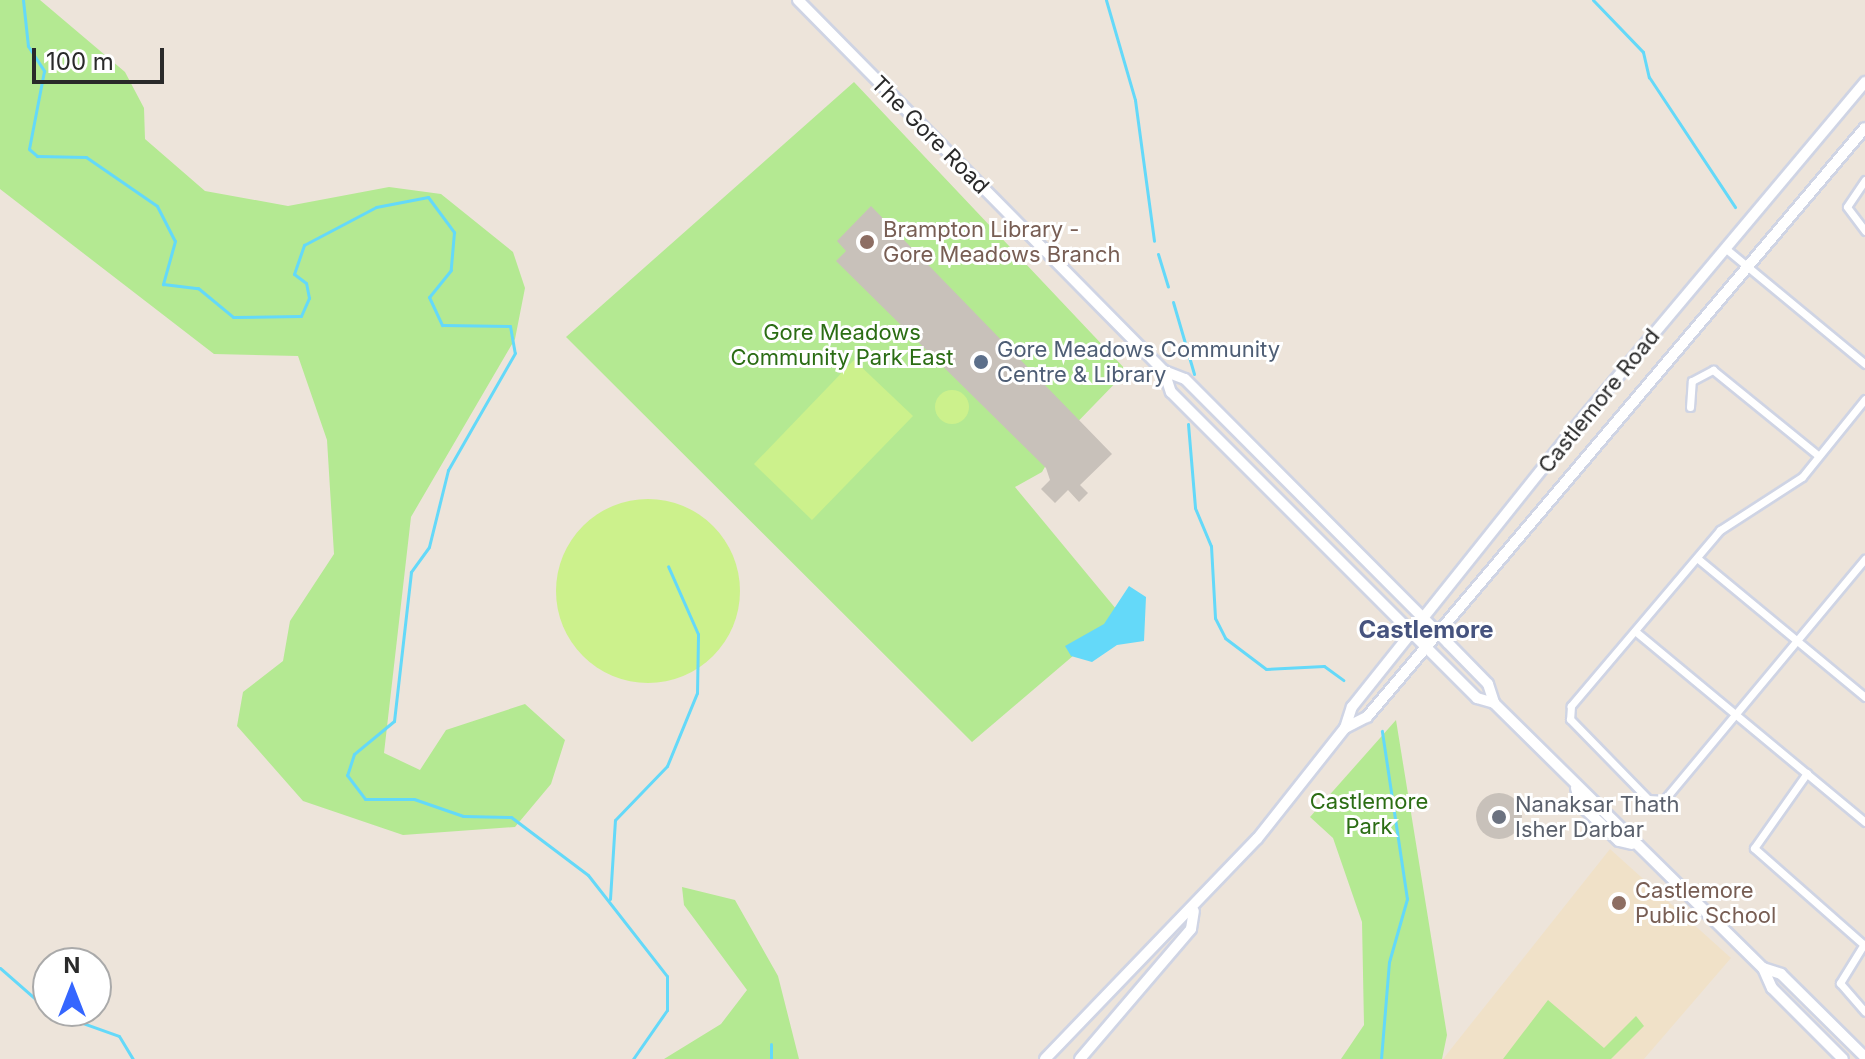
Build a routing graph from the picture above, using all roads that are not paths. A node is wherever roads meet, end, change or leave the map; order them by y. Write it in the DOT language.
graph roads {
  1 [pos="798,0"];
  2 [pos="1865,82"];
  3 [pos="1865,128"];
  4 [pos="1865,180"];
  5 [pos="1865,231"];
  6 [pos="1725,248"];
  7 [pos="1748,268"];
  8 [pos="1865,364"];
  9 [pos="1164,371"];
  10 [pos="1865,399"];
  11 [pos="1690,407"];
  12 [pos="1230,424"];
  13 [pos="1217,437"];
  14 [pos="1819,456"];
  15 [pos="1697,558"];
  16 [pos="1864,564"];
  17 [pos="1423,618"];
  18 [pos="1436,631"];
  19 [pos="1635,631"];
  20 [pos="1412,632"];
  21 [pos="1797,642"];
  22 [pos="1425,645"];
  23 [pos="1865,697"];
  24 [pos="1494,703"];
  25 [pos="1736,715"];
  26 [pos="1345,728"];
  27 [pos="1807,773"];
  28 [pos="1865,822"];
  29 [pos="1194,911"];
  30 [pos="1864,944"];
  31 [pos="1763,968"];
  32 [pos="1865,1012"];
  33 [pos="1865,1057"];
  34 [pos="1045,1059"];
  35 [pos="1080,1059"];
  36 [pos="1843,1059"];
  1 -- 9 [label="main road, The Gore Road"];
  2 -- 6 [label="main road, Castlemore Road"];
  3 -- 7 [label="main road, Castlemore Road"];
  4 -- 5 [label="street"];
  6 -- 7 [label="street"];
  6 -- 17 [label="main road, Castlemore Road"];
  7 -- 8 [label="street"];
  7 -- 18 [label="main road, Castlemore Road"];
  9 -- 12 [label="main road, The Gore Road"];
  9 -- 13 [label="main road, The Gore Road"];
  10 -- 14 [label="street"];
  11 -- 14 [label="street"];
  12 -- 13 [label="main road"];
  12 -- 17 [label="main road, The Gore Road"];
  13 -- 20 [label="main road, The Gore Road"];
  14 -- 15 [label="street"];
  15 -- 19 [label="street"];
  15 -- 21 [label="street"];
  16 -- 21 [label="street"];
  17 -- 18 [label="main road, The Gore Road"];
  17 -- 20 [label="main road, Castlemore Road"];
  18 -- 22 [label="main road, Castlemore Road"];
  18 -- 24 [label="main road, The Gore Road"];
  19 -- 25 [label="street"];
  19 -- 25 [label="street"];
  20 -- 22 [label="main road, The Gore Road"];
  20 -- 26 [label="main road, Castlemore Road"];
  21 -- 23 [label="street"];
  21 -- 25 [label="street"];
  22 -- 24 [label="main road, The Gore Road"];
  22 -- 26 [label="main road, Castlemore Road"];
  24 -- 31 [label="main road, The Gore Road"];
  25 -- 27 [label="street"];
  26 -- 29 [label="main road, Castlemore Road"];
  27 -- 28 [label="street"];
  27 -- 30 [label="street"];
  29 -- 34 [label="main road, Castlemore Road"];
  29 -- 35 [label="main road, Castlemore Road"];
  30 -- 32 [label="street"];
  31 -- 33 [label="main road, The Gore Road"];
  31 -- 36 [label="main road, The Gore Road"];
}
